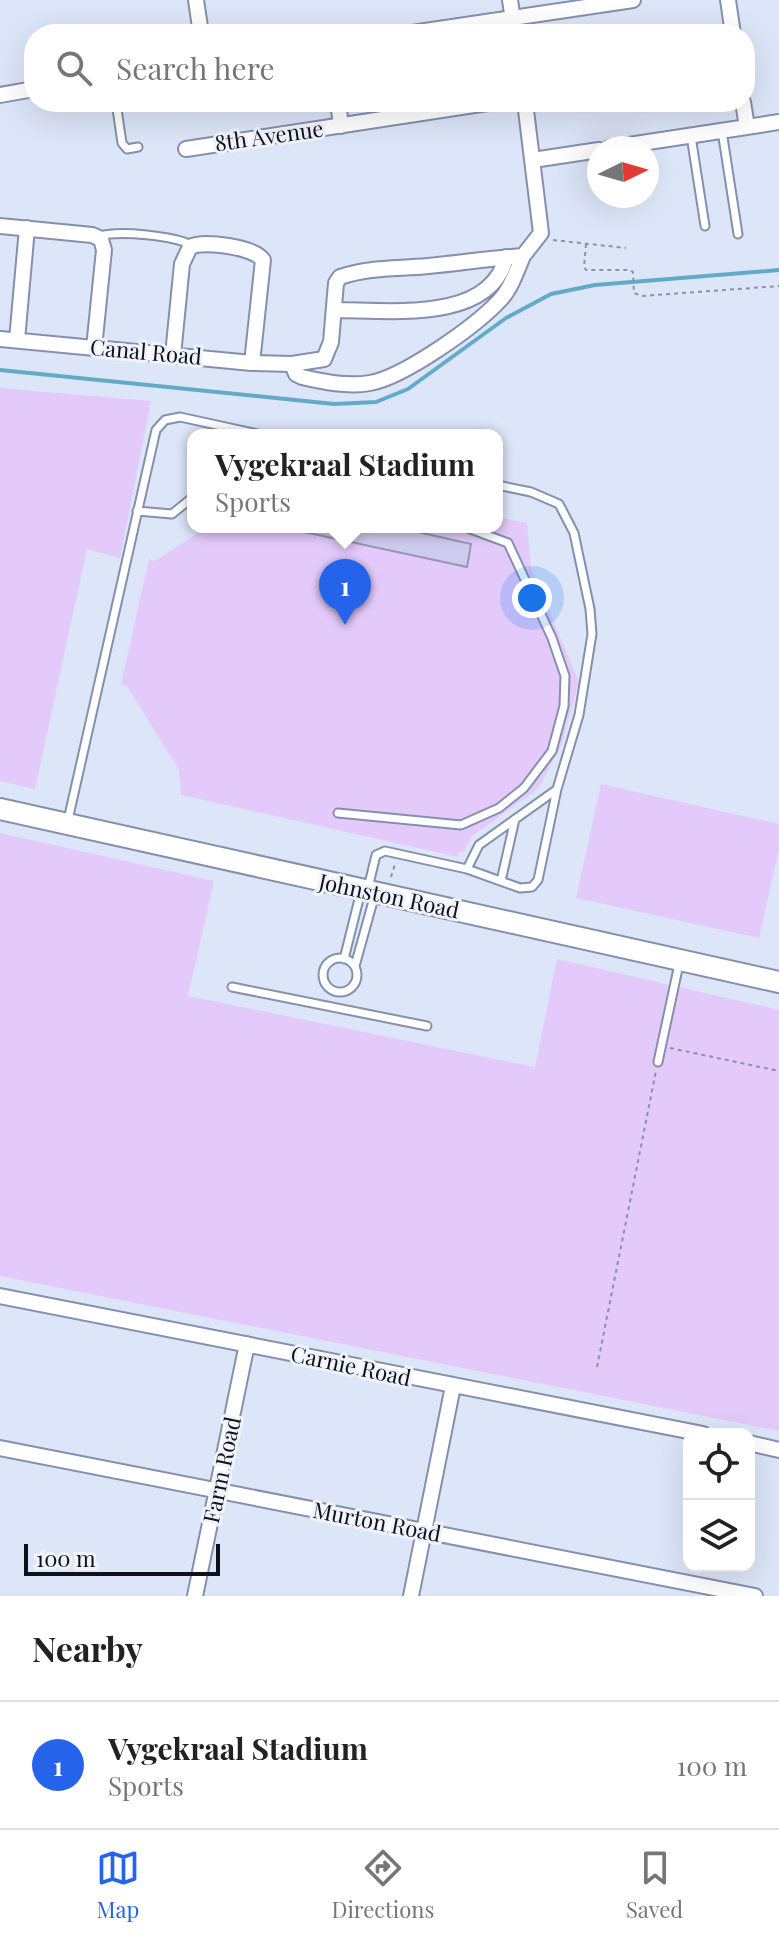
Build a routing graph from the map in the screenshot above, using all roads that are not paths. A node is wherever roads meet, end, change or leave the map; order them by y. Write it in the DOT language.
graph roads {
  1 [pos="196,0"];
  2 [pos="510,0"];
  3 [pos="633,0"];
  4 [pos="728,0"];
  5 [pos="512,18"];
  6 [pos="200,24"];
  7 [pos="472,24"];
  8 [pos="513,24"];
  9 [pos="732,24"];
  10 [pos="24,91"];
  11 [pos="0,95"];
  12 [pos="117,112"];
  13 [pos="339,112"];
  14 [pos="430,112"];
  15 [pos="526,112"];
  16 [pos="745,112"];
  17 [pos="779,122"];
  18 [pos="341,126"];
  19 [pos="747,127"];
  20 [pos="722,131"];
  21 [pos="691,136"];
  22 [pos="659,141"];
  23 [pos="138,147"];
  24 [pos="186,149"];
  25 [pos="587,152"];
  26 [pos="533,160"];
  27 [pos="0,226"];
  28 [pos="705,226"];
  29 [pos="27,228"];
  30 [pos="738,234"];
  31 [pos="98,237"];
  32 [pos="192,245"];
  33 [pos="523,256"];
  34 [pos="506,257"];
  35 [pos="335,310"];
  36 [pos="0,339"];
  37 [pos="17,340"];
  38 [pos="94,348"];
  39 [pos="173,355"];
  40 [pos="252,363"];
  41 [pos="292,364"];
  42 [pos="235,429"];
  43 [pos="503,486"];
  44 [pos="187,502"];
  45 [pos="137,511"];
  46 [pos="481,533"];
  47 [pos="557,789"];
  48 [pos="0,809"];
  49 [pos="338,813"];
  50 [pos="515,819"];
  51 [pos="67,824"];
  52 [pos="467,869"];
  53 [pos="501,881"];
  54 [pos="373,890"];
  55 [pos="344,959"];
  56 [pos="680,961"];
  57 [pos="355,966"];
  58 [pos="779,982"];
  59 [pos="232,987"];
  60 [pos="337,992"];
  61 [pos="334,1008"];
  62 [pos="427,1026"];
  63 [pos="658,1062"];
  64 [pos="0,1296"];
  65 [pos="247,1344"];
  66 [pos="453,1386"];
  67 [pos="683,1430"];
  68 [pos="756,1444"];
  69 [pos="0,1448"];
  70 [pos="779,1448"];
  71 [pos="218,1490"];
  72 [pos="424,1531"];
  73 [pos="195,1596"];
  74 [pos="411,1596"];
  75 [pos="755,1596"];
  1 -- 6 [label="street"];
  2 -- 5 [label="street"];
  3 -- 5 [label="street"];
  4 -- 9 [label="street"];
  5 -- 7 [label="street"];
  5 -- 8 [label="street"];
  10 -- 11 [label="street"];
  12 -- 23 [label="lane"];
  13 -- 18 [label="street"];
  14 -- 18 [label="street, 8th Avenue"];
  15 -- 26 [label="street"];
  16 -- 19 [label="street"];
  17 -- 19 [label="street"];
  18 -- 24 [label="street, 8th Avenue"];
  19 -- 20 [label="street"];
  20 -- 21 [label="street"];
  20 -- 30 [label="lane"];
  21 -- 22 [label="street"];
  21 -- 28 [label="lane"];
  25 -- 26 [label="street"];
  26 -- 33 [label="street"];
  27 -- 29 [label="street"];
  29 -- 31 [label="street"];
  29 -- 37 [label="street"];
  31 -- 32 [label="lane"];
  31 -- 38 [label="street"];
  32 -- 39 [label="street"];
  32 -- 40 [label="street"];
  33 -- 34 [label="street"];
  33 -- 41 [label="street"];
  34 -- 35 [label="street"];
  34 -- 35 [label="street"];
  35 -- 41 [label="street"];
  36 -- 37 [label="street, Canal Road"];
  37 -- 38 [label="street, Canal Road"];
  38 -- 39 [label="street, Canal Road"];
  39 -- 40 [label="street, Canal Road"];
  40 -- 41 [label="street, Canal Road"];
  42 -- 45 [label="lane"];
  43 -- 47 [label="lane"];
  44 -- 45 [label="lane"];
  45 -- 51 [label="lane"];
  46 -- 49 [label="lane"];
  47 -- 50 [label="lane"];
  47 -- 53 [label="lane"];
  48 -- 51 [label="street, Johnston Road"];
  50 -- 52 [label="lane"];
  50 -- 53 [label="lane"];
  51 -- 54 [label="street, Johnston Road"];
  52 -- 53 [label="lane"];
  52 -- 54 [label="lane"];
  54 -- 55 [label="lane"];
  54 -- 56 [label="street, Johnston Road"];
  54 -- 57 [label="lane"];
  55 -- 57 [label="lane"];
  55 -- 60 [label="lane"];
  56 -- 58 [label="street, Johnston Road"];
  56 -- 63 [label="lane"];
  57 -- 60 [label="lane"];
  59 -- 61 [label="lane"];
  60 -- 61 [label="lane"];
  61 -- 62 [label="lane"];
  64 -- 65 [label="street, Carnie Road"];
  65 -- 66 [label="street, Carnie Road"];
  65 -- 71 [label="street, Farm Road"];
  66 -- 67 [label="street, Carnie Road"];
  66 -- 72 [label="street"];
  68 -- 70 [label="street"];
  69 -- 71 [label="street, Murton Road"];
  71 -- 72 [label="street, Murton Road"];
  71 -- 73 [label="street, Farm Road"];
  72 -- 74 [label="street"];
  72 -- 75 [label="street, Murton Road"];
}
